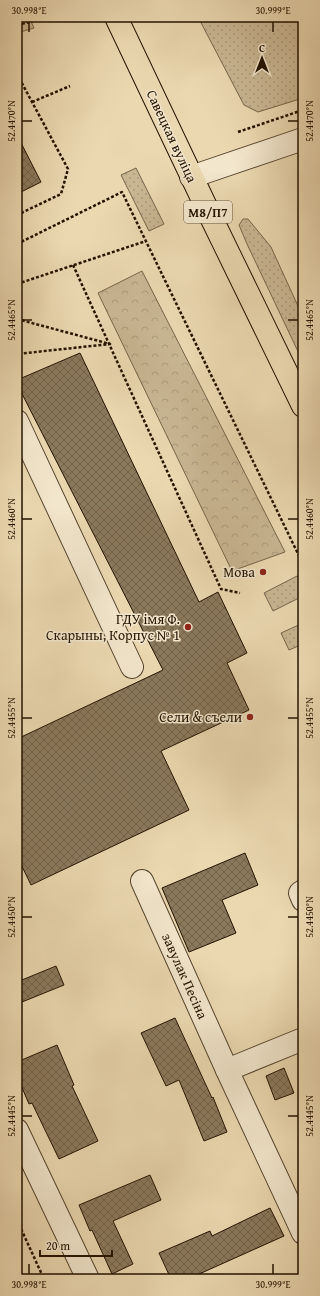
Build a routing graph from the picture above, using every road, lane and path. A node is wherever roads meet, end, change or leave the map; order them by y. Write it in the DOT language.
graph roads {
  1 [pos="116,17"];
  2 [pos="38,20"];
  3 [pos="17,25"];
  4 [pos="17,74"];
  5 [pos="70,86"];
  6 [pos="32,102"];
  7 [pos="303,110"];
  8 [pos="238,132"];
  9 [pos="303,139"];
  10 [pos="191,177"];
  11 [pos="17,215"];
  12 [pos="146,241"];
  13 [pos="17,244"];
  14 [pos="73,265"];
  15 [pos="17,284"];
  16 [pos="17,319"];
  17 [pos="110,344"];
  18 [pos="17,354"];
  19 [pos="303,406"];
  20 [pos="17,421"];
  21 [pos="303,564"];
  22 [pos="240,593"];
  23 [pos="132,667"];
  24 [pos="142,881"];
  25 [pos="303,891"];
  26 [pos="303,900"];
  27 [pos="303,1039"];
  28 [pos="227,1070"];
  29 [pos="17,1130"];
  30 [pos="17,1220"];
  31 [pos="303,1233"];
  32 [pos="44,1279"];
  33 [pos="88,1279"];
  1 -- 10 [label="main road, Савецкая вуліца / М8/П7"];
  2 -- 3 [label="path"];
  4 -- 6 [label="path"];
  5 -- 6 [label="path"];
  6 -- 11 [label="path"];
  7 -- 8 [label="path"];
  9 -- 10 [label="street"];
  10 -- 19 [label="main road, Савецкая вуліца / М8/П7"];
  12 -- 13 [label="path"];
  12 -- 14 [label="path"];
  12 -- 21 [label="path"];
  14 -- 15 [label="path"];
  14 -- 17 [label="path"];
  16 -- 17 [label="path"];
  17 -- 18 [label="path"];
  17 -- 22 [label="path"];
  20 -- 23 [label="street"];
  24 -- 28 [label="street, завулак Песіна"];
  25 -- 26 [label="street"];
  27 -- 28 [label="street"];
  28 -- 31 [label="street, завулак Песіна"];
  29 -- 33 [label="street"];
  30 -- 32 [label="path"];
}
